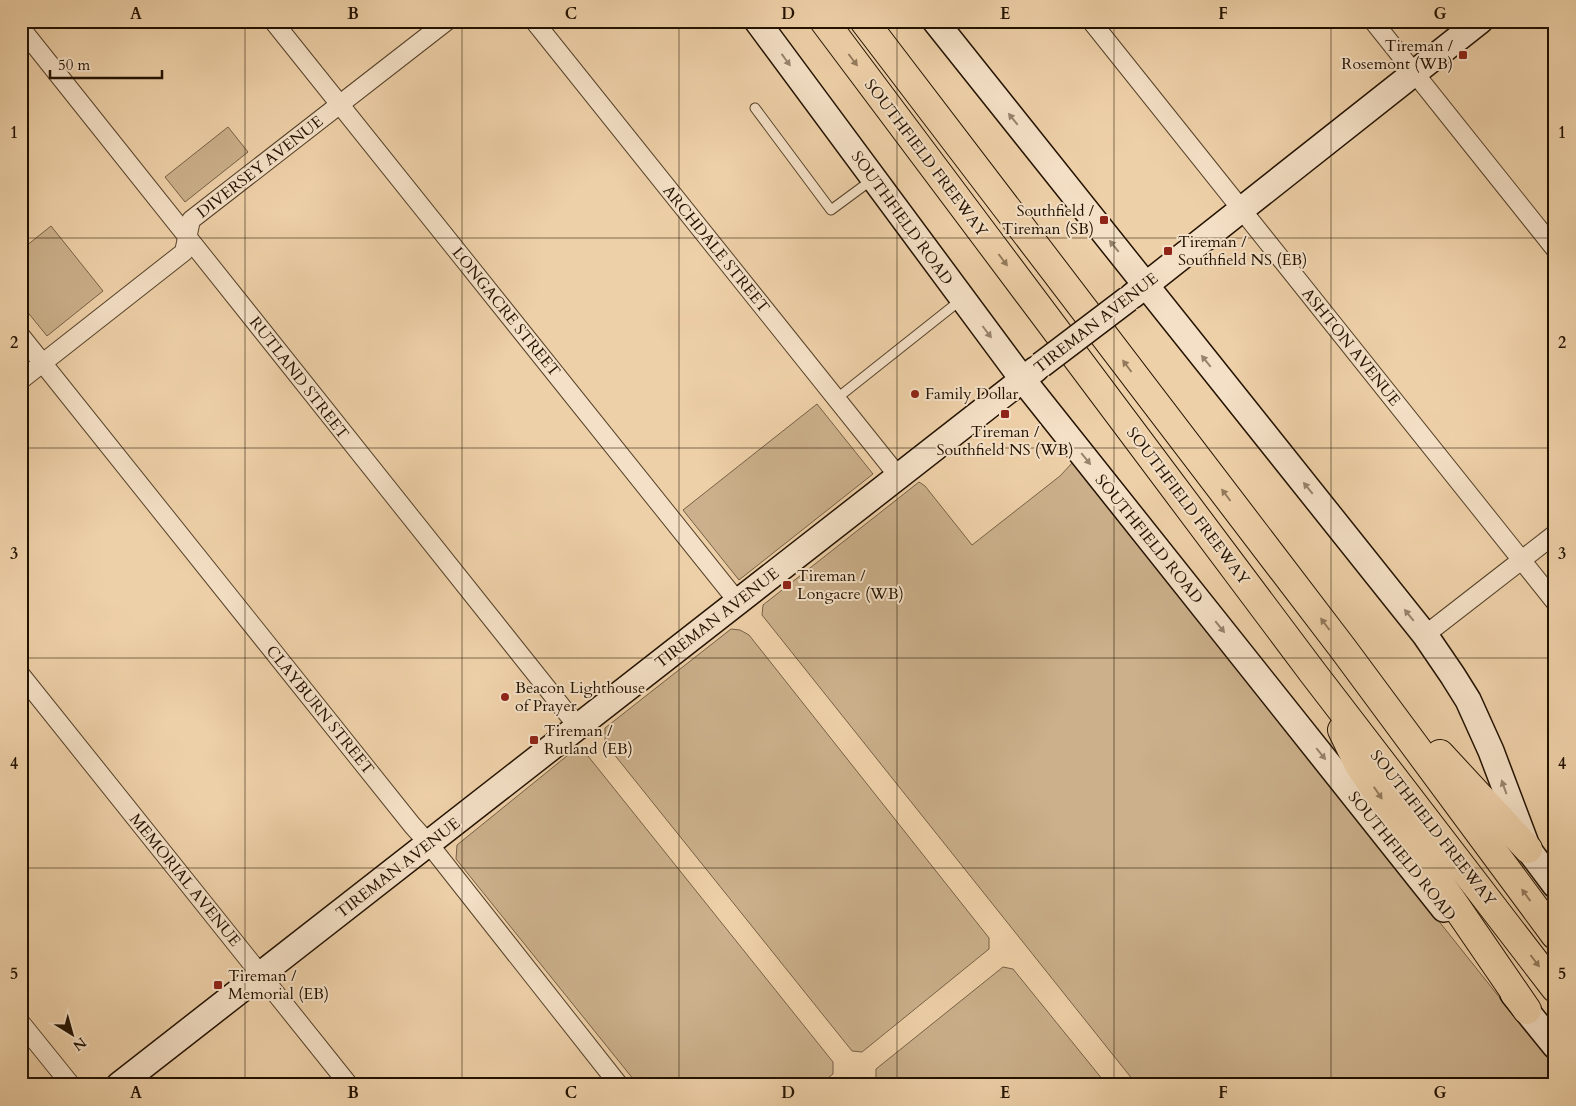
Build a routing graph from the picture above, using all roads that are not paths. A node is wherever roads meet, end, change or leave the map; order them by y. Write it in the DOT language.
graph roads {
  1 [pos="273,21"];
  2 [pos="446,21"];
  3 [pos="534,21"];
  4 [pos="757,21"];
  5 [pos="824,21"];
  6 [pos="864,21"];
  7 [pos="935,21"];
  8 [pos="1091,21"];
  9 [pos="1373,21"];
  10 [pos="1480,21"];
  11 [pos="21,28"];
  12 [pos="1414,73"];
  13 [pos="340,104"];
  14 [pos="755,108"];
  15 [pos="873,179"];
  16 [pos="1241,209"];
  17 [pos="187,237"];
  18 [pos="1555,249"];
  19 [pos="1137,292"];
  20 [pos="962,299"];
  21 [pos="21,336"];
  22 [pos="43,363"];
  23 [pos="1032,372"];
  24 [pos="21,380"];
  25 [pos="836,399"];
  26 [pos="898,477"];
  27 [pos="1555,534"];
  28 [pos="1521,560"];
  29 [pos="738,602"];
  30 [pos="1555,602"];
  31 [pos="1425,635"];
  32 [pos="1344,650"];
  33 [pos="1313,673"];
  34 [pos="21,675"];
  35 [pos="578,727"];
  36 [pos="429,844"];
  37 [pos="1528,849"];
  38 [pos="1555,885"];
  39 [pos="1555,934"];
  40 [pos="262,975"];
  41 [pos="1555,988"];
  42 [pos="1527,1010"];
  43 [pos="21,1023"];
  44 [pos="1555,1046"];
  45 [pos="71,1085"];
  46 [pos="119,1085"];
  47 [pos="349,1085"];
  48 [pos="619,1085"];
  1 -- 13 [label="street, LONGACRE STREET"];
  2 -- 13 [label="street, DIVERSEY AVENUE"];
  3 -- 25 [label="street, ARCHDALE STREET"];
  4 -- 15 [label="main road, SOUTHFIELD ROAD, one-way"];
  5 -- 33 [label="highway, SOUTHFIELD FREEWAY, one-way"];
  32 -- 6 [label="highway, SOUTHFIELD FREEWAY, one-way"];
  19 -- 7 [label="main road, one-way"];
  8 -- 16 [label="street, ASHTON AVENUE"];
  9 -- 12 [label="street"];
  10 -- 12 [label="main road, TIREMAN AVENUE"];
  11 -- 17 [label="street, RUTLAND STREET"];
  12 -- 16 [label="main road, TIREMAN AVENUE"];
  12 -- 18 [label="street"];
  13 -- 17 [label="street, DIVERSEY AVENUE"];
  13 -- 29 [label="street, LONGACRE STREET"];
  14 -- 15 [label="lane"];
  15 -- 20 [label="main road, SOUTHFIELD ROAD"];
  16 -- 19 [label="main road, TIREMAN AVENUE"];
  16 -- 28 [label="street, ASHTON AVENUE"];
  17 -- 22 [label="street, DIVERSEY AVENUE"];
  17 -- 35 [label="street, RUTLAND STREET"];
  19 -- 23 [label="main road, TIREMAN AVENUE, bridge"];
  31 -- 19 [label="main road, one-way"];
  20 -- 23 [label="main road, SOUTHFIELD ROAD, one-way"];
  20 -- 25 [label="lane"];
  21 -- 22 [label="street, CLAYBURN STREET"];
  22 -- 24 [label="street, DIVERSEY AVENUE"];
  22 -- 36 [label="street, CLAYBURN STREET"];
  23 -- 26 [label="main road, TIREMAN AVENUE"];
  23 -- 42 [label="main road, SOUTHFIELD ROAD, one-way"];
  25 -- 26 [label="street, ARCHDALE STREET"];
  26 -- 29 [label="main road, TIREMAN AVENUE"];
  27 -- 28 [label="street"];
  28 -- 30 [label="street, ASHTON AVENUE"];
  28 -- 31 [label="street"];
  29 -- 35 [label="main road, TIREMAN AVENUE"];
  37 -- 31 [label="main road, one-way"];
  32 -- 37 [label="highway"];
  39 -- 32 [label="highway, SOUTHFIELD FREEWAY, one-way"];
  33 -- 41 [label="highway, SOUTHFIELD FREEWAY, one-way"];
  33 -- 42 [label="highway, one-way"];
  34 -- 40 [label="street, MEMORIAL AVENUE"];
  35 -- 36 [label="main road, TIREMAN AVENUE"];
  36 -- 40 [label="main road, TIREMAN AVENUE"];
  36 -- 48 [label="street, CLAYBURN STREET"];
  37 -- 38 [label="main road"];
  40 -- 46 [label="main road, TIREMAN AVENUE"];
  40 -- 47 [label="street, MEMORIAL AVENUE"];
  42 -- 44 [label="main road, SOUTHFIELD ROAD"];
  43 -- 45 [label="street"];
}
